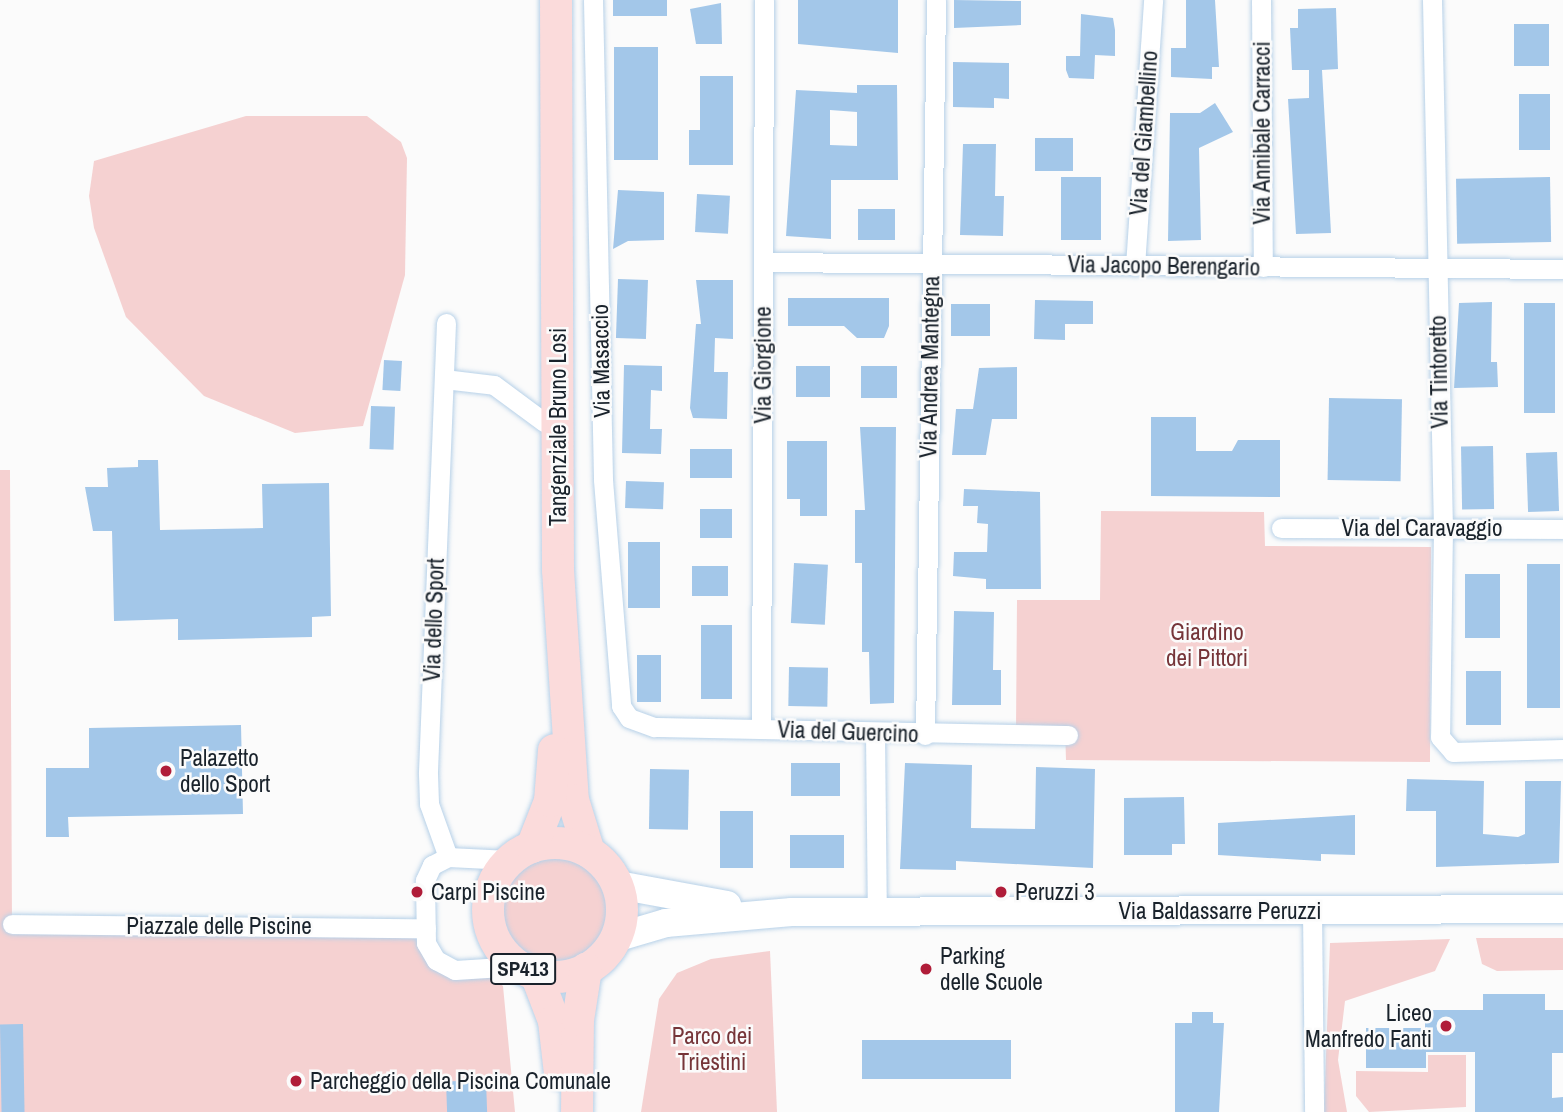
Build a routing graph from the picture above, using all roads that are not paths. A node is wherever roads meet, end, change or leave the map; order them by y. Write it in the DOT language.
graph roads {
  1 [pos="537,0"];
  2 [pos="556,0"];
  3 [pos="593,0"];
  4 [pos="764,0"];
  5 [pos="936,0"];
  6 [pos="1153,0"];
  7 [pos="1261,0"];
  8 [pos="1432,0"];
  9 [pos="764,262"];
  10 [pos="931,264"];
  11 [pos="1135,265"];
  12 [pos="1263,267"];
  13 [pos="1437,268"];
  14 [pos="1563,270"];
  15 [pos="446,323"];
  16 [pos="444,379"];
  17 [pos="544,422"];
  18 [pos="1281,528"];
  19 [pos="1443,528"];
  20 [pos="1563,529"];
  21 [pos="629,718"];
  22 [pos="761,729"];
  23 [pos="875,733"];
  24 [pos="925,735"];
  25 [pos="1068,735"];
  26 [pos="1563,749"];
  27 [pos="589,852"];
  28 [pos="520,854"];
  29 [pos="448,857"];
  30 [pos="618,885"];
  31 [pos="1563,909"];
  32 [pos="1312,910"];
  33 [pos="793,912"];
  34 [pos="877,912"];
  35 [pos="12,924"];
  36 [pos="426,928"];
  37 [pos="615,938"];
  38 [pos="586,969"];
  39 [pos="527,970"];
  40 [pos="561,1112"];
  41 [pos="578,1112"];
  42 [pos="1314,1112"];
  1 -- 17 [label="main road, Tangenziale Bruno Losi"];
  2 -- 27 [label="main road, Tangenziale Bruno Losi"];
  3 -- 21 [label="street, Via Masaccio"];
  4 -- 9 [label="street, Via Giorgione"];
  5 -- 10 [label="street, Via Andrea Mantegna"];
  6 -- 11 [label="street, Via del Giambellino"];
  7 -- 12 [label="street, Via Annibale Carracci"];
  8 -- 13 [label="street, Via Tintoretto"];
  9 -- 10 [label="street, Via Jacopo Berengario"];
  9 -- 22 [label="street, Via Giorgione"];
  10 -- 11 [label="street, Via Jacopo Berengario"];
  10 -- 24 [label="street, Via Andrea Mantegna"];
  11 -- 12 [label="street, Via Jacopo Berengario"];
  12 -- 13 [label="street, Via Jacopo Berengario"];
  13 -- 14 [label="street, Via Jacopo Berengario"];
  13 -- 19 [label="street, Via Tintoretto"];
  15 -- 16 [label="street, Via dello Sport"];
  16 -- 17 [label="street"];
  16 -- 29 [label="street, Via dello Sport"];
  17 -- 28 [label="main road, Tangenziale Bruno Losi"];
  18 -- 19 [label="street, Via del Caravaggio"];
  19 -- 20 [label="street, Via del Caravaggio"];
  19 -- 26 [label="street, Via Tintoretto"];
  21 -- 22 [label="street, Via del Guercino"];
  22 -- 23 [label="street, Via del Guercino"];
  23 -- 24 [label="street, Via del Guercino"];
  23 -- 34 [label="street"];
  24 -- 25 [label="street, Via del Guercino"];
  27 -- 28 [label="main road"];
  27 -- 30 [label="main road"];
  28 -- 29 [label="street"];
  28 -- 39 [label="main road, SP413"];
  29 -- 36 [label="street"];
  30 -- 33 [label="street, Via Baldassarre Peruzzi"];
  30 -- 37 [label="main road"];
  31 -- 32 [label="street, Via Baldassarre Peruzzi"];
  32 -- 34 [label="street, Via Baldassarre Peruzzi"];
  32 -- 42 [label="street"];
  33 -- 34 [label="street, Via Baldassarre Peruzzi"];
  33 -- 37 [label="street, Via Baldassarre Peruzzi"];
  35 -- 36 [label="street, Piazzale delle Piscine"];
  36 -- 39 [label="street"];
  37 -- 38 [label="main road, SP413"];
  38 -- 39 [label="main road, SP413"];
  38 -- 41 [label="main road"];
  39 -- 40 [label="main road"];
}
